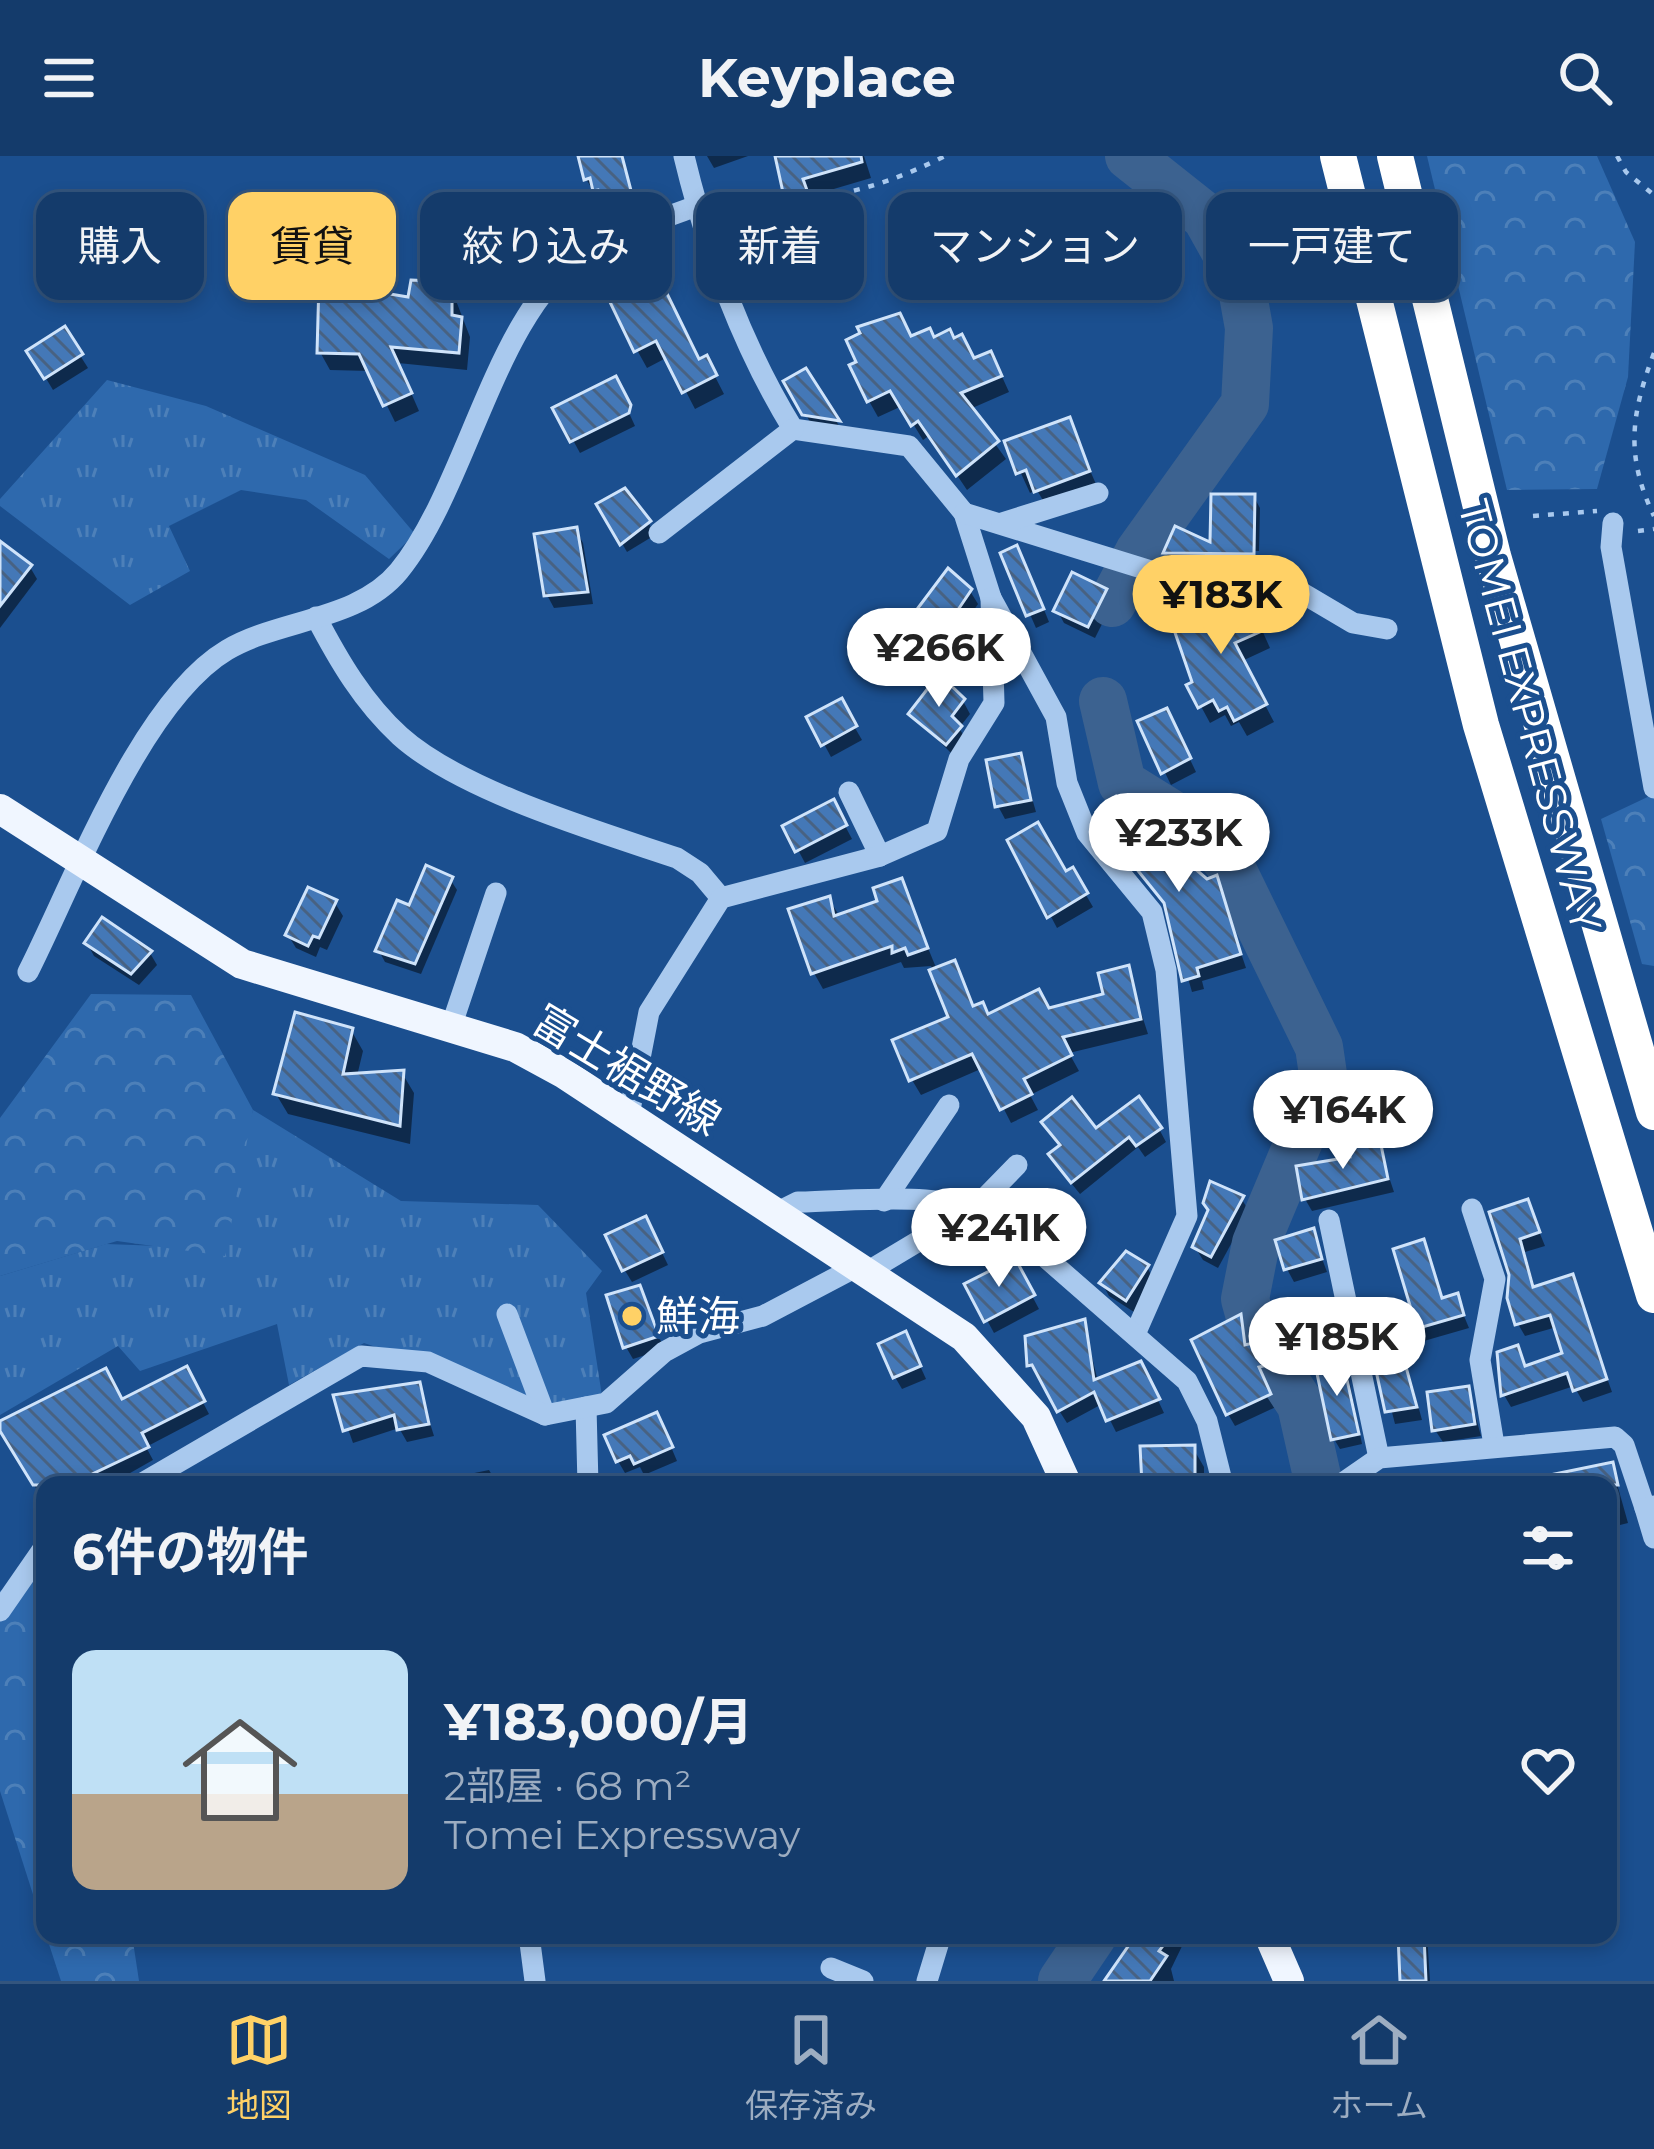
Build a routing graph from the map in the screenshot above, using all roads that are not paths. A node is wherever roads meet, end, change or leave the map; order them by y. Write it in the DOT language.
graph roads {
  1 [pos="684,156"];
  2 [pos="1338,156"];
  3 [pos="1395,156"];
  4 [pos="696,206"];
  5 [pos="733,300"];
  6 [pos="793,429"];
  7 [pos="1098,493"];
  8 [pos="964,513"];
  9 [pos="1002,523"];
  10 [pos="1612,523"];
  11 [pos="658,533"];
  12 [pos="992,598"];
  13 [pos="316,616"];
  14 [pos="1387,628"];
  15 [pos="1654,788"];
  16 [pos="849,792"];
  17 [pos="0,809"];
  18 [pos="880,856"];
  19 [pos="82,864"];
  20 [pos="496,893"];
  21 [pos="721,898"];
  22 [pos="28,972"];
  23 [pos="451,1028"];
  24 [pos="949,1105"];
  25 [pos="1654,1112"];
  26 [pos="629,1115"];
  27 [pos="1017,1165"];
  28 [pos="884,1201"];
  29 [pos="977,1207"];
  30 [pos="1472,1209"];
  31 [pos="778,1212"];
  32 [pos="1329,1220"];
  33 [pos="863,1269"];
  34 [pos="1654,1295"];
  35 [pos="506,1314"];
  36 [pos="1136,1332"];
  37 [pos="586,1407"];
  38 [pos="545,1415"];
  39 [pos="1494,1445"];
  40 [pos="1379,1458"];
  41 [pos="154,1476"];
  42 [pos="588,1476"];
  43 [pos="1063,1476"];
  44 [pos="1220,1476"];
  45 [pos="1353,1476"];
  46 [pos="1650,1507"];
  47 [pos="1654,1538"];
  48 [pos="36,1559"];
  49 [pos="0,1611"];
  50 [pos="530,1944"];
  51 [pos="938,1944"];
  52 [pos="1273,1944"];
  53 [pos="831,1967"];
  54 [pos="535,1981"];
  55 [pos="863,1981"];
  56 [pos="927,1981"];
  57 [pos="1289,1981"];
  1 -- 4 [label="street"];
  2 -- 34 [label="highway, TOMEI EXPRESSWAY"];
  3 -- 25 [label="highway, TOMEI EXPRESSWAY"];
  4 -- 13 [label="street"];
  5 -- 6 [label="street"];
  6 -- 8 [label="street"];
  6 -- 11 [label="street"];
  7 -- 9 [label="street"];
  8 -- 9 [label="street"];
  8 -- 12 [label="street"];
  9 -- 14 [label="street"];
  10 -- 15 [label="street"];
  12 -- 18 [label="street"];
  12 -- 36 [label="street"];
  13 -- 19 [label="street"];
  13 -- 21 [label="street"];
  16 -- 18 [label="street"];
  17 -- 19 [label="main road, 富士裾野線"];
  18 -- 21 [label="street"];
  19 -- 22 [label="street"];
  19 -- 23 [label="main road, 富士裾野線"];
  20 -- 23 [label="street"];
  21 -- 26 [label="street"];
  23 -- 26 [label="main road, 富士裾野線"];
  24 -- 28 [label="street"];
  26 -- 31 [label="main road, 富士裾野線"];
  27 -- 29 [label="street"];
  28 -- 29 [label="street"];
  28 -- 31 [label="street"];
  29 -- 33 [label="street"];
  29 -- 36 [label="street"];
  30 -- 39 [label="street"];
  31 -- 33 [label="main road, 富士裾野線"];
  32 -- 40 [label="street"];
  33 -- 37 [label="street"];
  33 -- 43 [label="main road, 富士裾野線"];
  35 -- 38 [label="street"];
  36 -- 44 [label="street"];
  37 -- 38 [label="street"];
  37 -- 42 [label="street"];
  38 -- 41 [label="street"];
  39 -- 40 [label="street"];
  39 -- 46 [label="street"];
  40 -- 45 [label="street"];
  46 -- 47 [label="street"];
  48 -- 49 [label="street"];
  50 -- 54 [label="street"];
  51 -- 56 [label="street"];
  52 -- 57 [label="main road"];
  53 -- 55 [label="street"];
}
